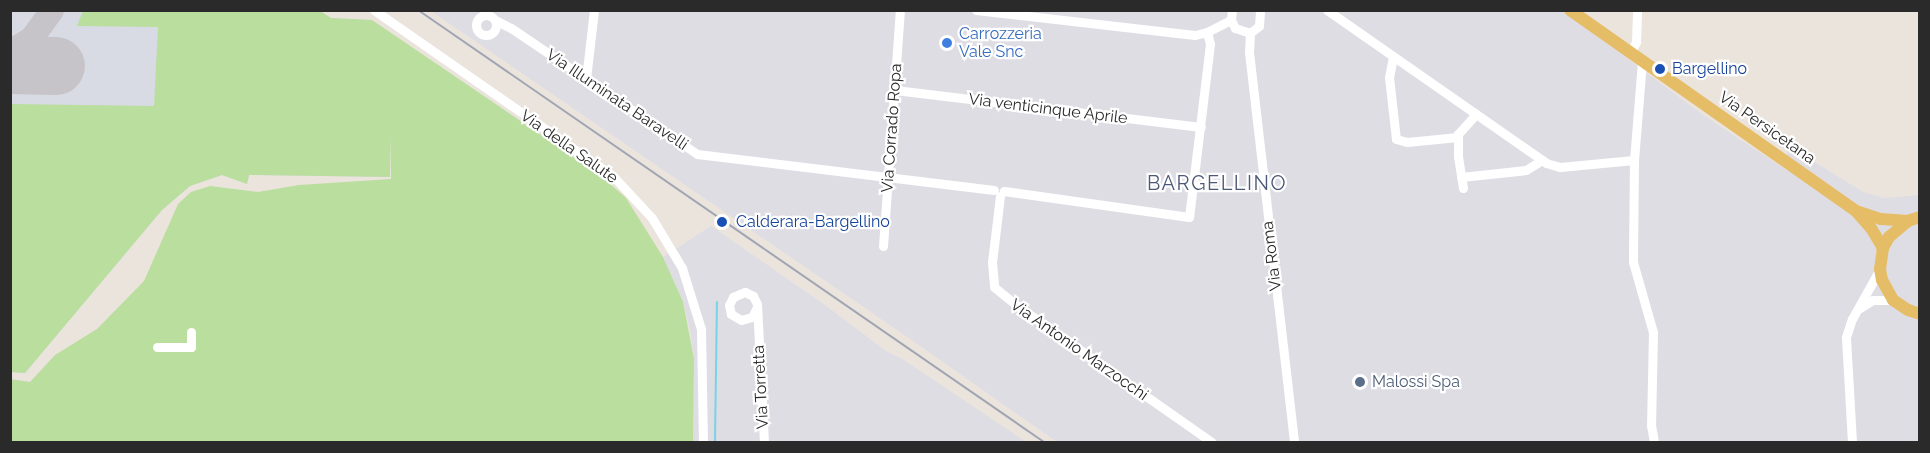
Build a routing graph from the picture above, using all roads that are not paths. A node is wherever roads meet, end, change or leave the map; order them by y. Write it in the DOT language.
graph roads {
  1 [pos="374,10"];
  2 [pos="594,10"];
  3 [pos="900,10"];
  4 [pos="976,10"];
  5 [pos="1260,10"];
  6 [pos="1327,10"];
  7 [pos="1570,10"];
  8 [pos="1637,10"];
  9 [pos="1231,15"];
  10 [pos="495,20"];
  11 [pos="1207,32"];
  12 [pos="1250,33"];
  13 [pos="1630,52"];
  14 [pos="1393,57"];
  15 [pos="1642,61"];
  16 [pos="586,79"];
  17 [pos="895,90"];
  18 [pos="1476,114"];
  19 [pos="1201,127"];
  20 [pos="1458,137"];
  21 [pos="1542,160"];
  22 [pos="1634,160"];
  23 [pos="1461,177"];
  24 [pos="889,178"];
  25 [pos="1462,188"];
  26 [pos="999,192"];
  27 [pos="1856,211"];
  28 [pos="1914,219"];
  29 [pos="883,246"];
  30 [pos="1883,248"];
  31 [pos="1880,269"];
  32 [pos="1893,300"];
  33 [pos="756,309"];
  34 [pos="1858,309"];
  35 [pos="1918,317"];
  36 [pos="745,320"];
  37 [pos="191,332"];
  38 [pos="759,332"];
  39 [pos="157,347"];
  40 [pos="703,442"];
  41 [pos="764,442"];
  42 [pos="1212,442"];
  43 [pos="1294,442"];
  44 [pos="1654,442"];
  45 [pos="1852,442"];
  1 -- 40 [label="street, Via della Salute"];
  2 -- 16 [label="street"];
  3 -- 17 [label="street, Via Corrado Ropa"];
  4 -- 11 [label="street"];
  5 -- 12 [label="street"];
  6 -- 14 [label="street"];
  7 -- 13 [label="main road, Via Persicetana"];
  8 -- 13 [label="street"];
  9 -- 11 [label="street"];
  9 -- 12 [label="street"];
  10 -- 16 [label="street, Via Illuminata Baravelli"];
  11 -- 19 [label="street"];
  12 -- 43 [label="street, Via Roma"];
  13 -- 15 [label="main road, Via Persicetana"];
  14 -- 18 [label="street"];
  14 -- 20 [label="street"];
  15 -- 22 [label="street"];
  15 -- 27 [label="main road, Via Persicetana"];
  16 -- 24 [label="street, Via Illuminata Baravelli"];
  17 -- 19 [label="street, Via venticinque Aprile"];
  17 -- 24 [label="street, Via Corrado Ropa"];
  18 -- 20 [label="street"];
  18 -- 21 [label="street"];
  19 -- 26 [label="street"];
  20 -- 23 [label="street"];
  21 -- 22 [label="street"];
  21 -- 23 [label="street"];
  22 -- 44 [label="street"];
  23 -- 25 [label="street"];
  24 -- 26 [label="street"];
  24 -- 29 [label="street, Via Corrado Ropa"];
  26 -- 42 [label="street, Via Antonio Marzocchi"];
  27 -- 28 [label="main road, Via Persicetana"];
  27 -- 30 [label="main road, Via Persicetana"];
  28 -- 30 [label="main road"];
  30 -- 31 [label="main road"];
  31 -- 32 [label="main road"];
  31 -- 34 [label="street"];
  32 -- 34 [label="street"];
  32 -- 35 [label="main road"];
  33 -- 36 [label="street"];
  33 -- 36 [label="street, Via Torretta"];
  33 -- 38 [label="street, Via Torretta"];
  34 -- 45 [label="street"];
  36 -- 38 [label="street, Via Torretta"];
  37 -- 39 [label="street"];
  38 -- 41 [label="street, Via Torretta"];
}
